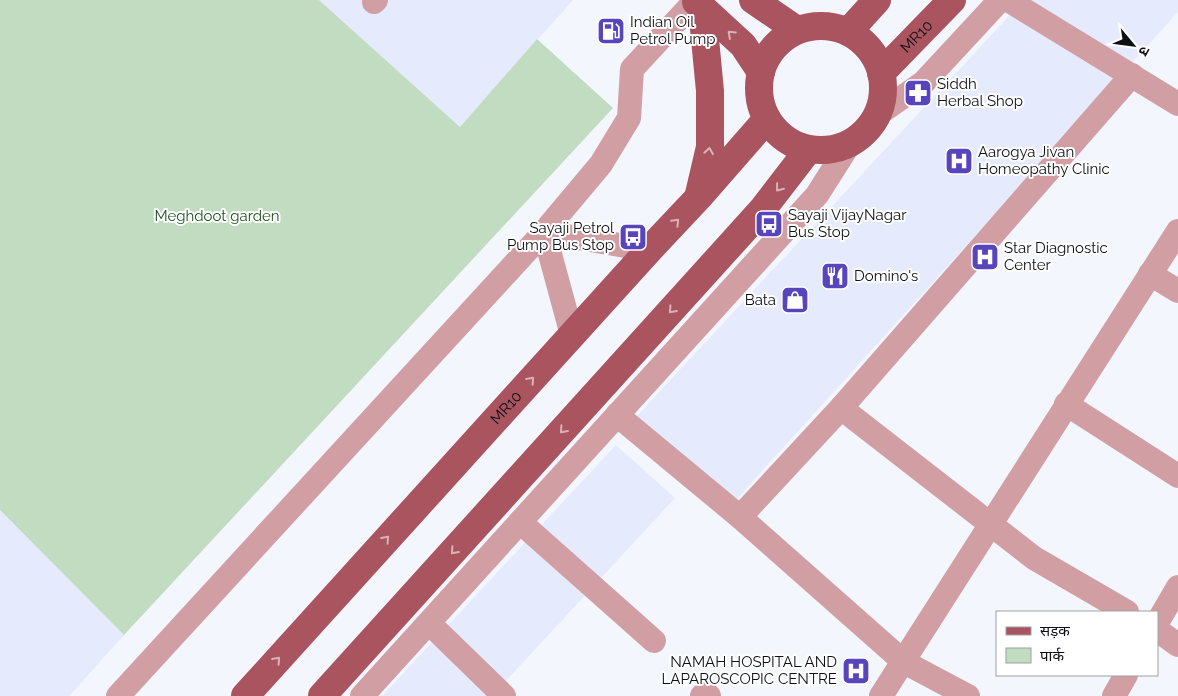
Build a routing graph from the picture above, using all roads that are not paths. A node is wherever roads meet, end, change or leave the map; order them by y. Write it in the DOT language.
graph roads {
  1 [pos="755,0"];
  2 [pos="877,0"];
  3 [pos="952,0"];
  4 [pos="1000,0"];
  5 [pos="1008,0"];
  6 [pos="697,3"];
  7 [pos="797,30"];
  8 [pos="848,32"];
  9 [pos="761,72"];
  10 [pos="881,72"];
  11 [pos="1132,75"];
  12 [pos="1178,104"];
  13 [pos="877,115"];
  14 [pos="768,119"];
  15 [pos="850,143"];
  16 [pos="810,149"];
  17 [pos="698,198"];
  18 [pos="1178,231"];
  19 [pos="544,232"];
  20 [pos="649,250"];
  21 [pos="1150,274"];
  22 [pos="1178,291"];
  23 [pos="572,334"];
  24 [pos="1066,404"];
  25 [pos="841,408"];
  26 [pos="617,416"];
  27 [pos="1178,476"];
  28 [pos="740,517"];
  29 [pos="520,522"];
  30 [pos="990,523"];
  31 [pos="1178,587"];
  32 [pos="1125,611"];
  33 [pos="1158,621"];
  34 [pos="429,623"];
  35 [pos="1158,631"];
  36 [pos="654,641"];
  37 [pos="1178,645"];
  38 [pos="904,662"];
  39 [pos="1125,676"];
  40 [pos="118,696"];
  41 [pos="244,696"];
  42 [pos="322,696"];
  43 [pos="362,696"];
  44 [pos="504,696"];
  45 [pos="702,696"];
  46 [pos="709,696"];
  47 [pos="881,696"];
  48 [pos="968,696"];
  49 [pos="1114,696"];
  1 -- 7 [label="main road"];
  2 -- 8 [label="main road"];
  3 -- 10 [label="main road, MR10"];
  4 -- 13 [label="street"];
  5 -- 11 [label="street"];
  9 -- 6 [label="main road, one-way"];
  17 -- 6 [label="main road, one-way"];
  6 -- 19 [label="street"];
  7 -- 8 [label="main road"];
  7 -- 9 [label="main road"];
  8 -- 10 [label="main road"];
  9 -- 14 [label="main road"];
  10 -- 13 [label="main road"];
  11 -- 12 [label="street"];
  11 -- 25 [label="street"];
  13 -- 15 [label="main road"];
  14 -- 16 [label="main road"];
  14 -- 17 [label="main road, MR10"];
  15 -- 16 [label="main road"];
  15 -- 26 [label="street"];
  16 -- 42 [label="main road, one-way"];
  20 -- 17 [label="main road, MR10, one-way"];
  18 -- 21 [label="street"];
  19 -- 20 [label="street"];
  19 -- 23 [label="street"];
  19 -- 40 [label="street"];
  20 -- 23 [label="main road, MR10"];
  21 -- 22 [label="street"];
  21 -- 24 [label="street"];
  41 -- 23 [label="main road, MR10, one-way"];
  24 -- 27 [label="street"];
  24 -- 30 [label="street"];
  25 -- 28 [label="street"];
  25 -- 30 [label="street"];
  26 -- 28 [label="street"];
  26 -- 29 [label="street"];
  28 -- 38 [label="street"];
  29 -- 34 [label="street"];
  29 -- 36 [label="street"];
  30 -- 32 [label="street"];
  30 -- 38 [label="street"];
  31 -- 33 [label="street"];
  34 -- 43 [label="street"];
  34 -- 44 [label="street"];
  35 -- 37 [label="street"];
  38 -- 47 [label="street"];
  38 -- 48 [label="street"];
  39 -- 49 [label="street"];
  45 -- 46 [label="street"];
}
